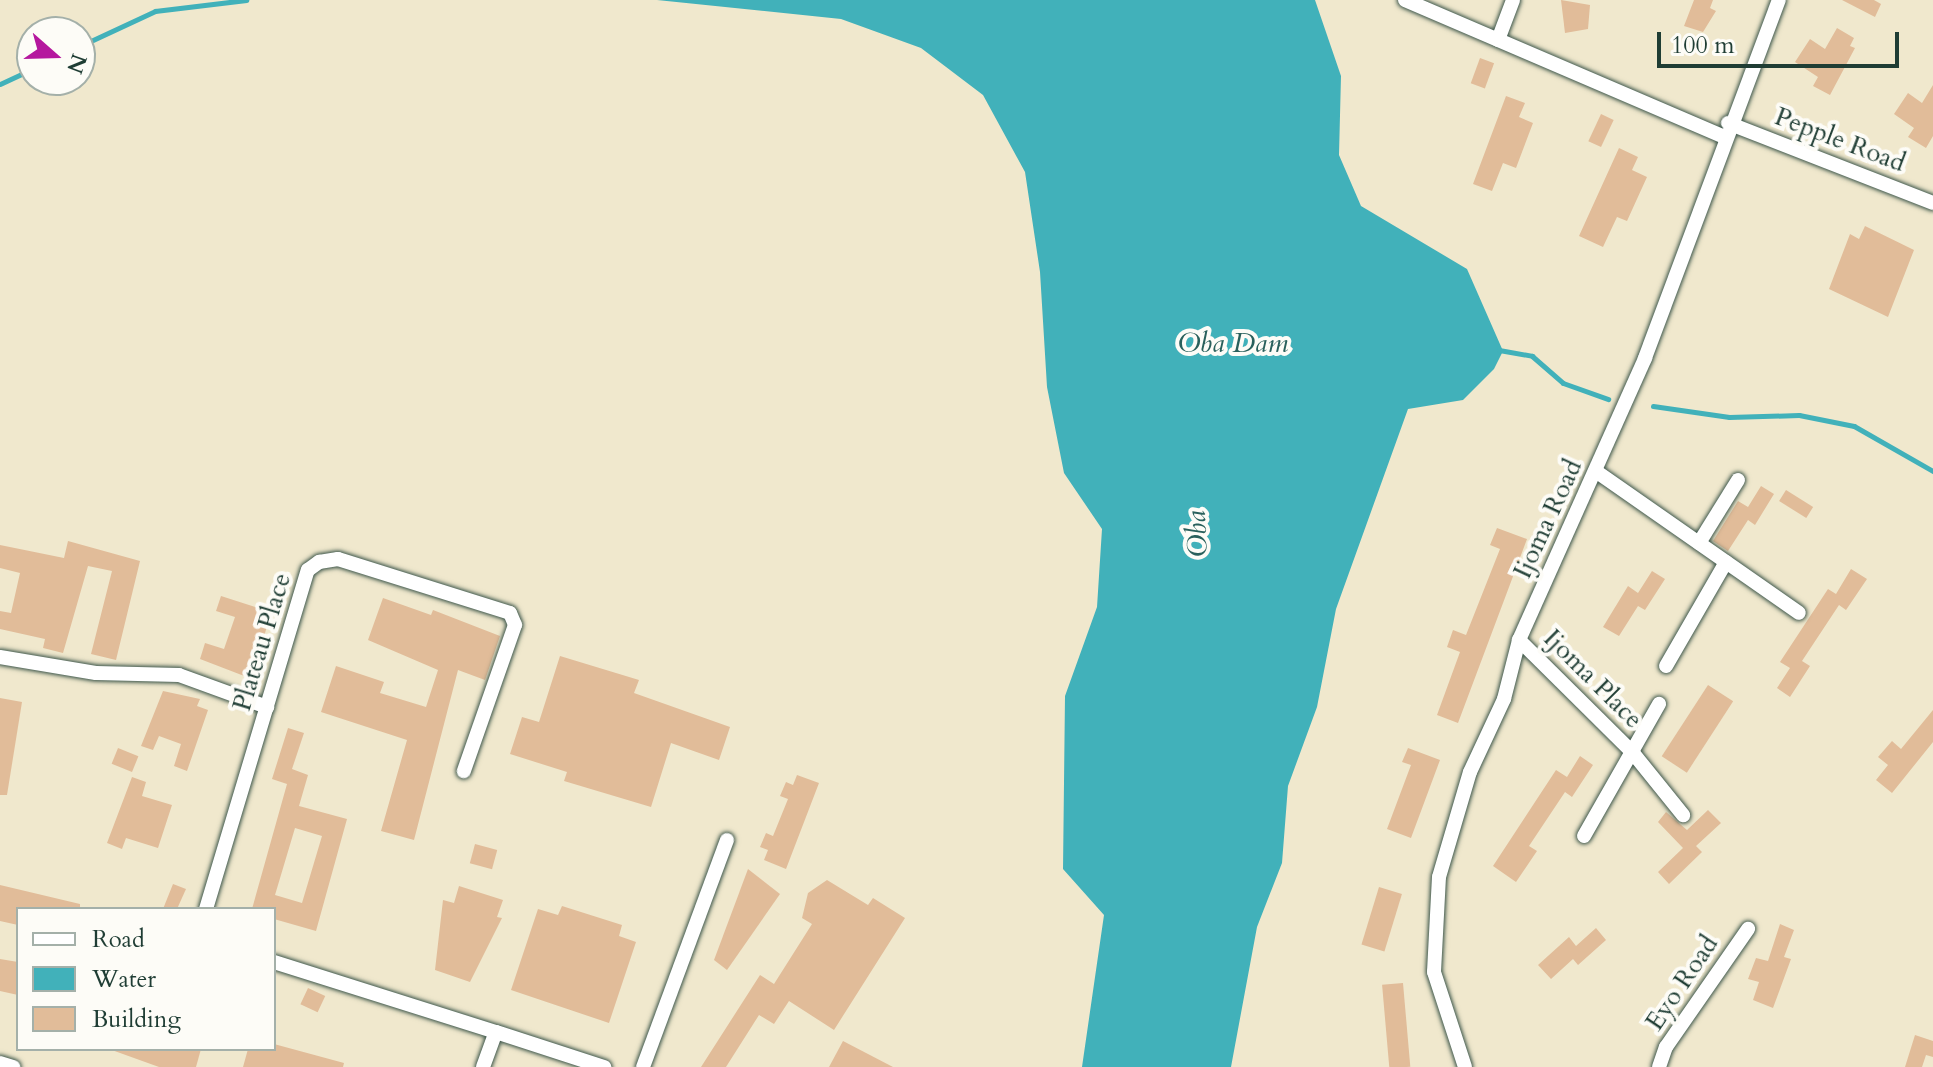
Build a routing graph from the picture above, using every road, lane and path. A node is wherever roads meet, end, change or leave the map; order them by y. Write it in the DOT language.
graph roads {
  1 [pos="1405,0"];
  2 [pos="1513,0"];
  3 [pos="1779,0"];
  4 [pos="1498,40"];
  5 [pos="1726,130"];
  6 [pos="1933,203"];
  7 [pos="1597,472"];
  8 [pos="1738,480"];
  9 [pos="1699,543"];
  10 [pos="1726,562"];
  11 [pos="1799,613"];
  12 [pos="1519,640"];
  13 [pos="0,657"];
  14 [pos="1666,666"];
  15 [pos="1659,704"];
  16 [pos="267,707"];
  17 [pos="1633,753"];
  18 [pos="464,771"];
  19 [pos="1683,815"];
  20 [pos="1584,836"];
  21 [pos="727,840"];
  22 [pos="207,907"];
  23 [pos="1748,929"];
  24 [pos="276,963"];
  25 [pos="496,1032"];
  26 [pos="0,1063"];
  27 [pos="13,1067"];
  28 [pos="483,1067"];
  29 [pos="604,1067"];
  30 [pos="643,1067"];
  31 [pos="1465,1067"];
  32 [pos="1659,1067"];
  1 -- 4 [label="street, Pepple Road"];
  2 -- 4 [label="street"];
  3 -- 5 [label="street, Ijoma Road"];
  4 -- 5 [label="street, Pepple Road"];
  5 -- 6 [label="street, Pepple Road"];
  5 -- 7 [label="street, Ijoma Road"];
  7 -- 9 [label="street"];
  7 -- 12 [label="street, Ijoma Road"];
  8 -- 9 [label="street"];
  9 -- 10 [label="street"];
  10 -- 11 [label="street"];
  10 -- 14 [label="street"];
  12 -- 17 [label="street, Ijoma Place"];
  12 -- 31 [label="street, Ijoma Road"];
  13 -- 16 [label="street"];
  15 -- 17 [label="street, Ijoma Place"];
  16 -- 18 [label="street, Plateau Place"];
  16 -- 22 [label="street, Plateau Place"];
  17 -- 19 [label="street, Ijoma Place"];
  17 -- 20 [label="street, Ijoma Place"];
  21 -- 30 [label="street"];
  23 -- 32 [label="street, Eyo Road"];
  24 -- 25 [label="street"];
  25 -- 28 [label="street"];
  25 -- 29 [label="street"];
  26 -- 27 [label="street"];
}
